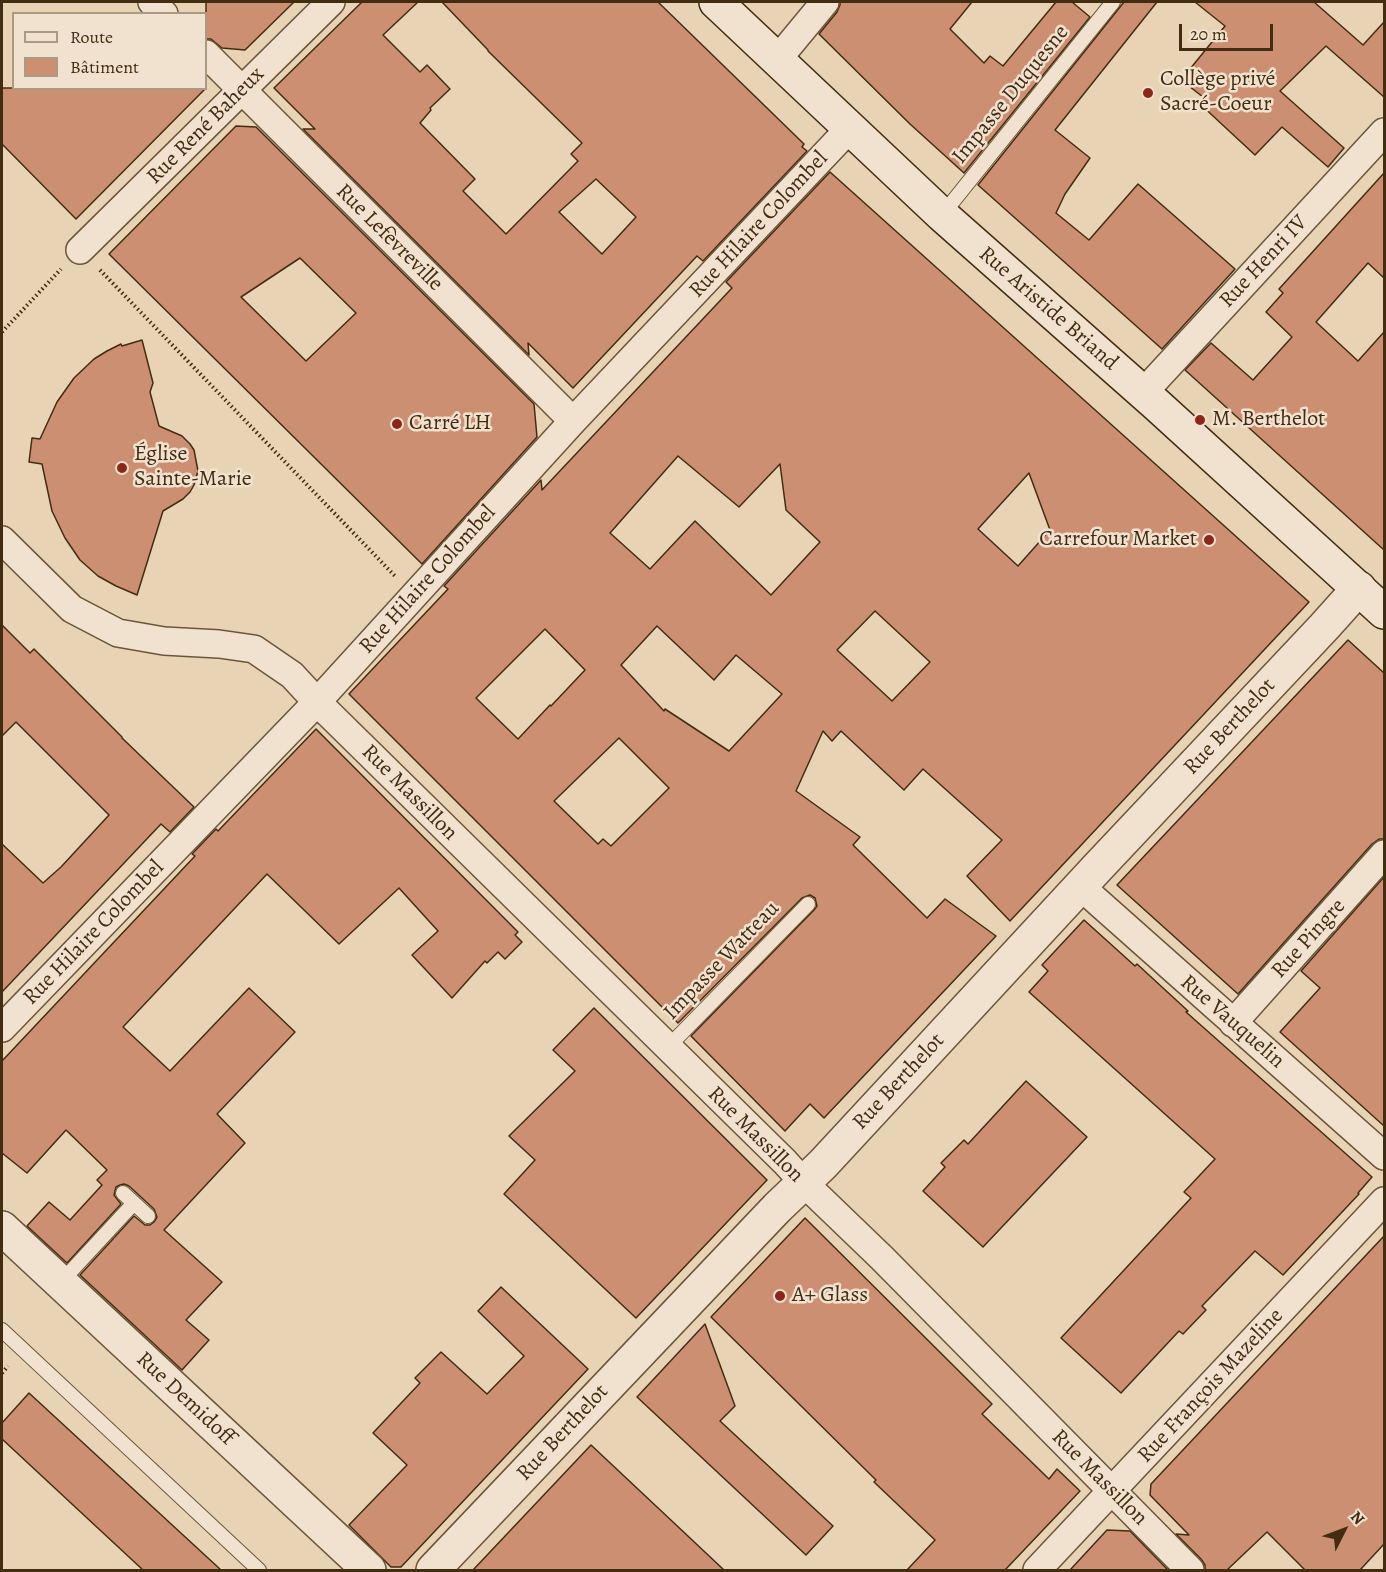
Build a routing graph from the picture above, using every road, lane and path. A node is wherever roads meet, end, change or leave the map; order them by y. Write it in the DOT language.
graph roads {
  1 [pos="331,2"];
  2 [pos="716,2"];
  3 [pos="825,2"];
  4 [pos="1113,2"];
  5 [pos="207,55"];
  6 [pos="777,60"];
  7 [pos="242,90"];
  8 [pos="850,128"];
  9 [pos="1384,132"];
  10 [pos="942,215"];
  11 [pos="80,250"];
  12 [pos="2,332"];
  13 [pos="1143,393"];
  14 [pos="573,421"];
  15 [pos="2,540"];
  16 [pos="1359,588"];
  17 [pos="414,596"];
  18 [pos="1384,612"];
  19 [pos="317,702"];
  20 [pos="1384,854"];
  21 [pos="1080,886"];
  22 [pos="807,904"];
  23 [pos="1233,1023"];
  24 [pos="2,1028"];
  25 [pos="667,1048"];
  26 [pos="1384,1156"];
  27 [pos="803,1182"];
  28 [pos="123,1193"];
  29 [pos="1384,1201"];
  30 [pos="134,1203"];
  31 [pos="148,1216"];
  32 [pos="2,1228"];
  33 [pos="56,1287"];
  34 [pos="2,1330"];
  35 [pos="6,1368"];
  36 [pos="2,1373"];
  37 [pos="1111,1491"];
  38 [pos="259,1570"];
  39 [pos="369,1570"];
  40 [pos="433,1570"];
  41 [pos="1037,1570"];
  42 [pos="1190,1570"];
  1 -- 7 [label="street, Rue René Baheux"];
  2 -- 6 [label="street, Rue Aristide Briand"];
  3 -- 6 [label="street"];
  4 -- 10 [label="lane, Impasse Duquesne"];
  5 -- 7 [label="street, Rue Lefèvreville"];
  6 -- 8 [label="street, Rue Aristide Briand"];
  7 -- 11 [label="street, Rue René Baheux"];
  7 -- 14 [label="street, Rue Lefèvreville"];
  8 -- 10 [label="street, Rue Aristide Briand"];
  8 -- 14 [label="street, Rue Hilaire Colombel"];
  9 -- 13 [label="street, Rue Henri IV"];
  10 -- 13 [label="street, Rue Aristide Briand"];
  11 -- 12 [label="path"];
  11 -- 17 [label="path"];
  13 -- 16 [label="street, Rue Aristide Briand"];
  14 -- 17 [label="street, Rue Hilaire Colombel"];
  15 -- 19 [label="street, Rue Massillon"];
  16 -- 18 [label="street, Rue Aristide Briand"];
  16 -- 21 [label="street, Rue Berthelot"];
  17 -- 19 [label="street, Rue Hilaire Colombel"];
  19 -- 24 [label="street, Rue Hilaire Colombel"];
  19 -- 25 [label="street, Rue Massillon"];
  20 -- 23 [label="street, Rue Pingre"];
  21 -- 23 [label="street, Rue Vauquelin"];
  21 -- 27 [label="street, Rue Berthelot"];
  22 -- 25 [label="lane, Impasse Watteau"];
  23 -- 26 [label="street, Rue Vauquelin"];
  25 -- 27 [label="street, Rue Massillon"];
  27 -- 37 [label="street, Rue Massillon"];
  27 -- 40 [label="street, Rue Berthelot"];
  28 -- 30 [label="lane"];
  29 -- 37 [label="street, Rue François Mazeline"];
  30 -- 31 [label="lane"];
  30 -- 33 [label="lane"];
  32 -- 33 [label="street, Rue Demidoff"];
  33 -- 39 [label="street, Rue Demidoff"];
  34 -- 38 [label="lane"];
  35 -- 36 [label="path"];
  37 -- 41 [label="street, Rue François Mazeline"];
  37 -- 42 [label="street, Rue Massillon"];
}
